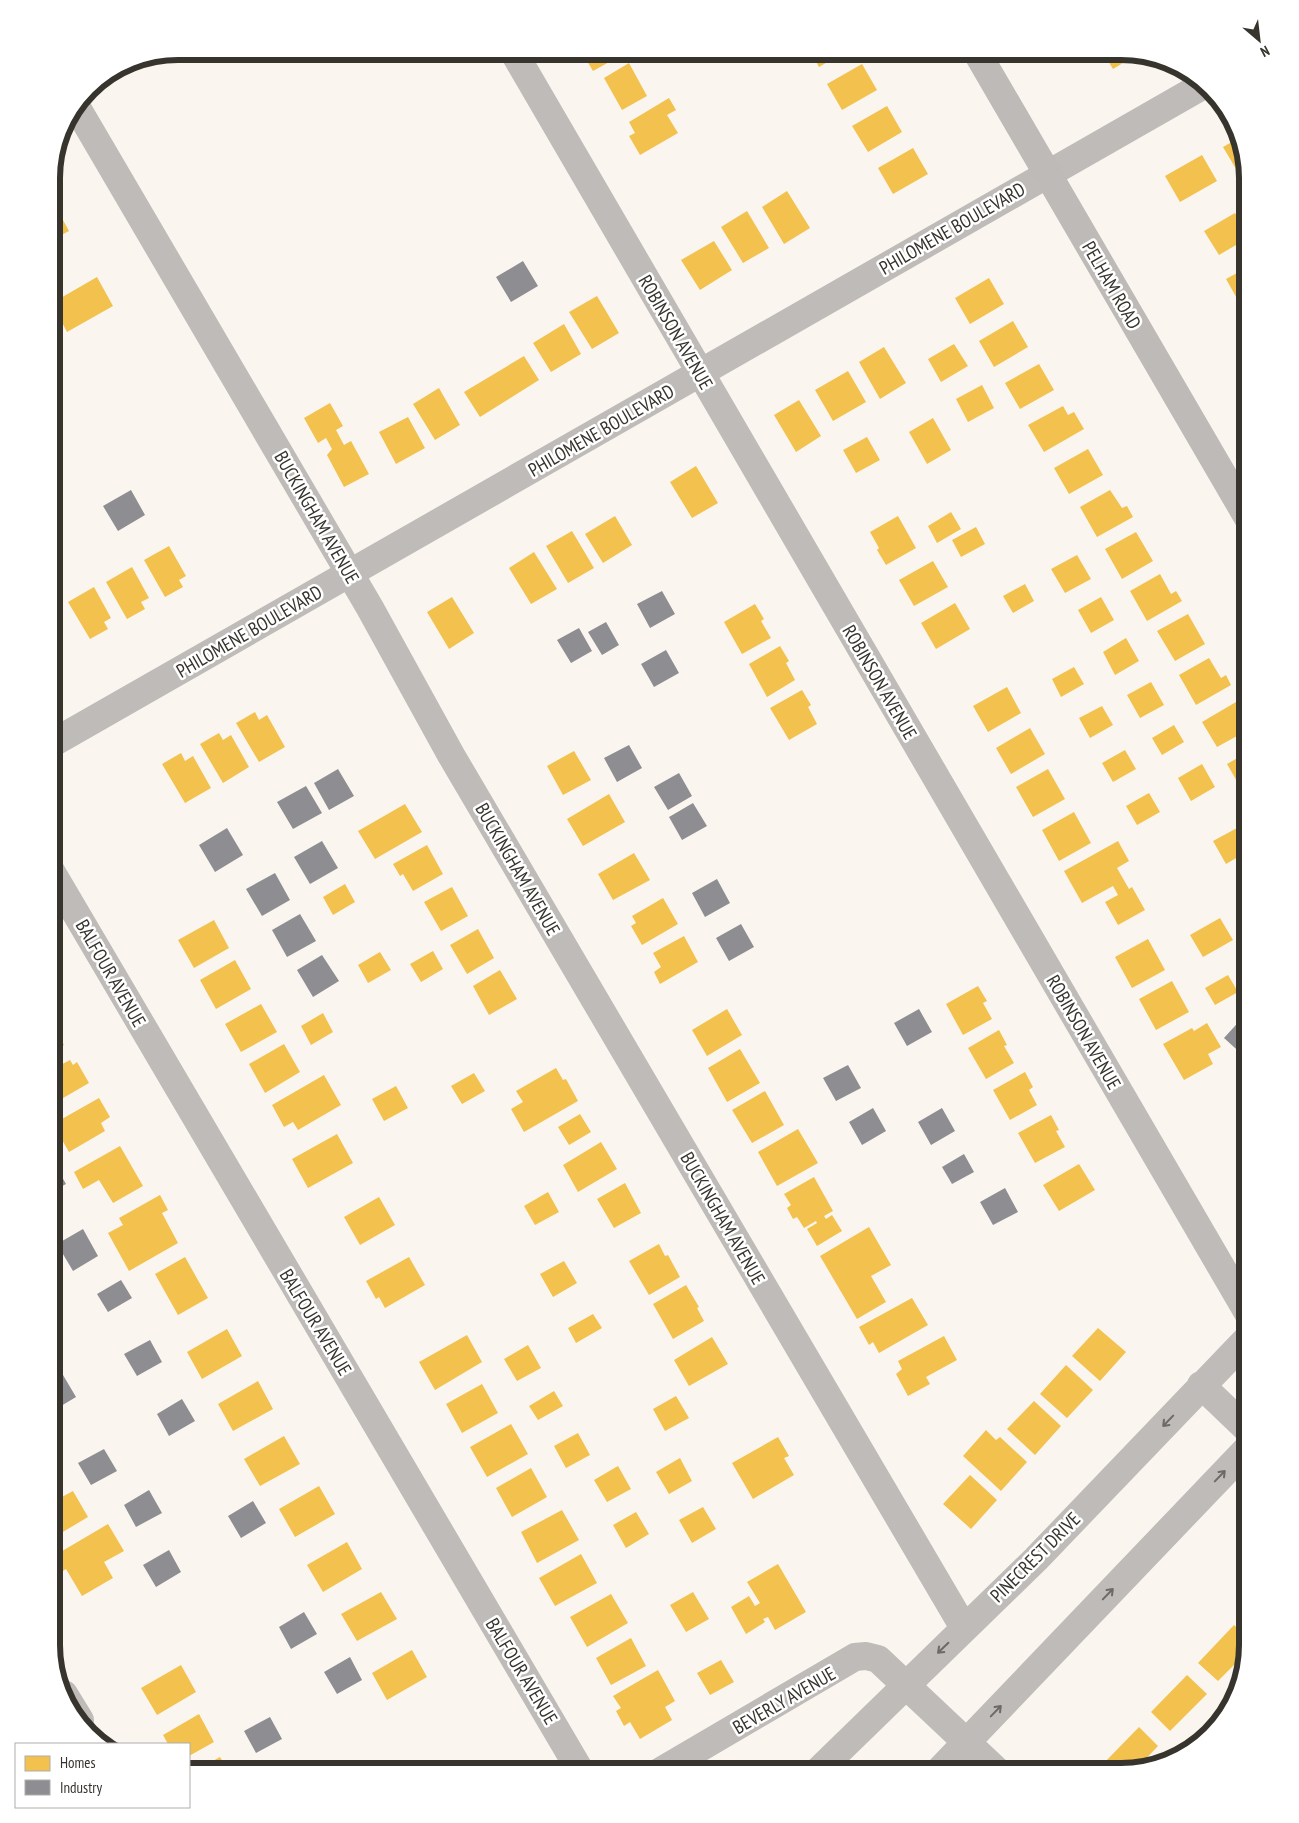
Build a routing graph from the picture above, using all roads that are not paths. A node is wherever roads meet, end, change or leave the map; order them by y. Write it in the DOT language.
graph roads {
  1 [pos="518,60"];
  2 [pos="981,60"];
  3 [pos="1198,88"];
  4 [pos="80,112"];
  5 [pos="1047,174"];
  6 [pos="700,373"];
  7 [pos="1239,503"];
  8 [pos="350,574"];
  9 [pos="60,739"];
  10 [pos="60,886"];
  11 [pos="1239,1298"];
  12 [pos="1239,1347"];
  13 [pos="1202,1385"];
  14 [pos="1239,1421"];
  15 [pos="1239,1457"];
  16 [pos="964,1628"];
  17 [pos="906,1685"];
  18 [pos="967,1742"];
  19 [pos="576,1763"];
  20 [pos="674,1763"];
  21 [pos="826,1763"];
  22 [pos="947,1763"];
  23 [pos="989,1763"];
  1 -- 6 [label="street, ROBINSON AVENUE"];
  2 -- 5 [label="main road, PELHAM ROAD"];
  3 -- 5 [label="street, PHILOMENE BOULEVARD"];
  4 -- 8 [label="street, BUCKINGHAM AVENUE"];
  5 -- 6 [label="street, PHILOMENE BOULEVARD"];
  5 -- 7 [label="main road, PELHAM ROAD"];
  6 -- 8 [label="street, PHILOMENE BOULEVARD"];
  6 -- 11 [label="street, ROBINSON AVENUE"];
  8 -- 9 [label="street, PHILOMENE BOULEVARD"];
  8 -- 16 [label="street, BUCKINGHAM AVENUE"];
  10 -- 19 [label="street, BALFOUR AVENUE"];
  12 -- 13 [label="street, PINECREST DRIVE"];
  13 -- 14 [label="street"];
  13 -- 16 [label="street, PINECREST DRIVE, one-way"];
  18 -- 15 [label="street, one-way"];
  16 -- 17 [label="street, PINECREST DRIVE, one-way"];
  17 -- 18 [label="street"];
  17 -- 20 [label="street, BEVERLY AVENUE"];
  17 -- 21 [label="street, PINECREST DRIVE"];
  18 -- 22 [label="street"];
  18 -- 23 [label="street"];
}
